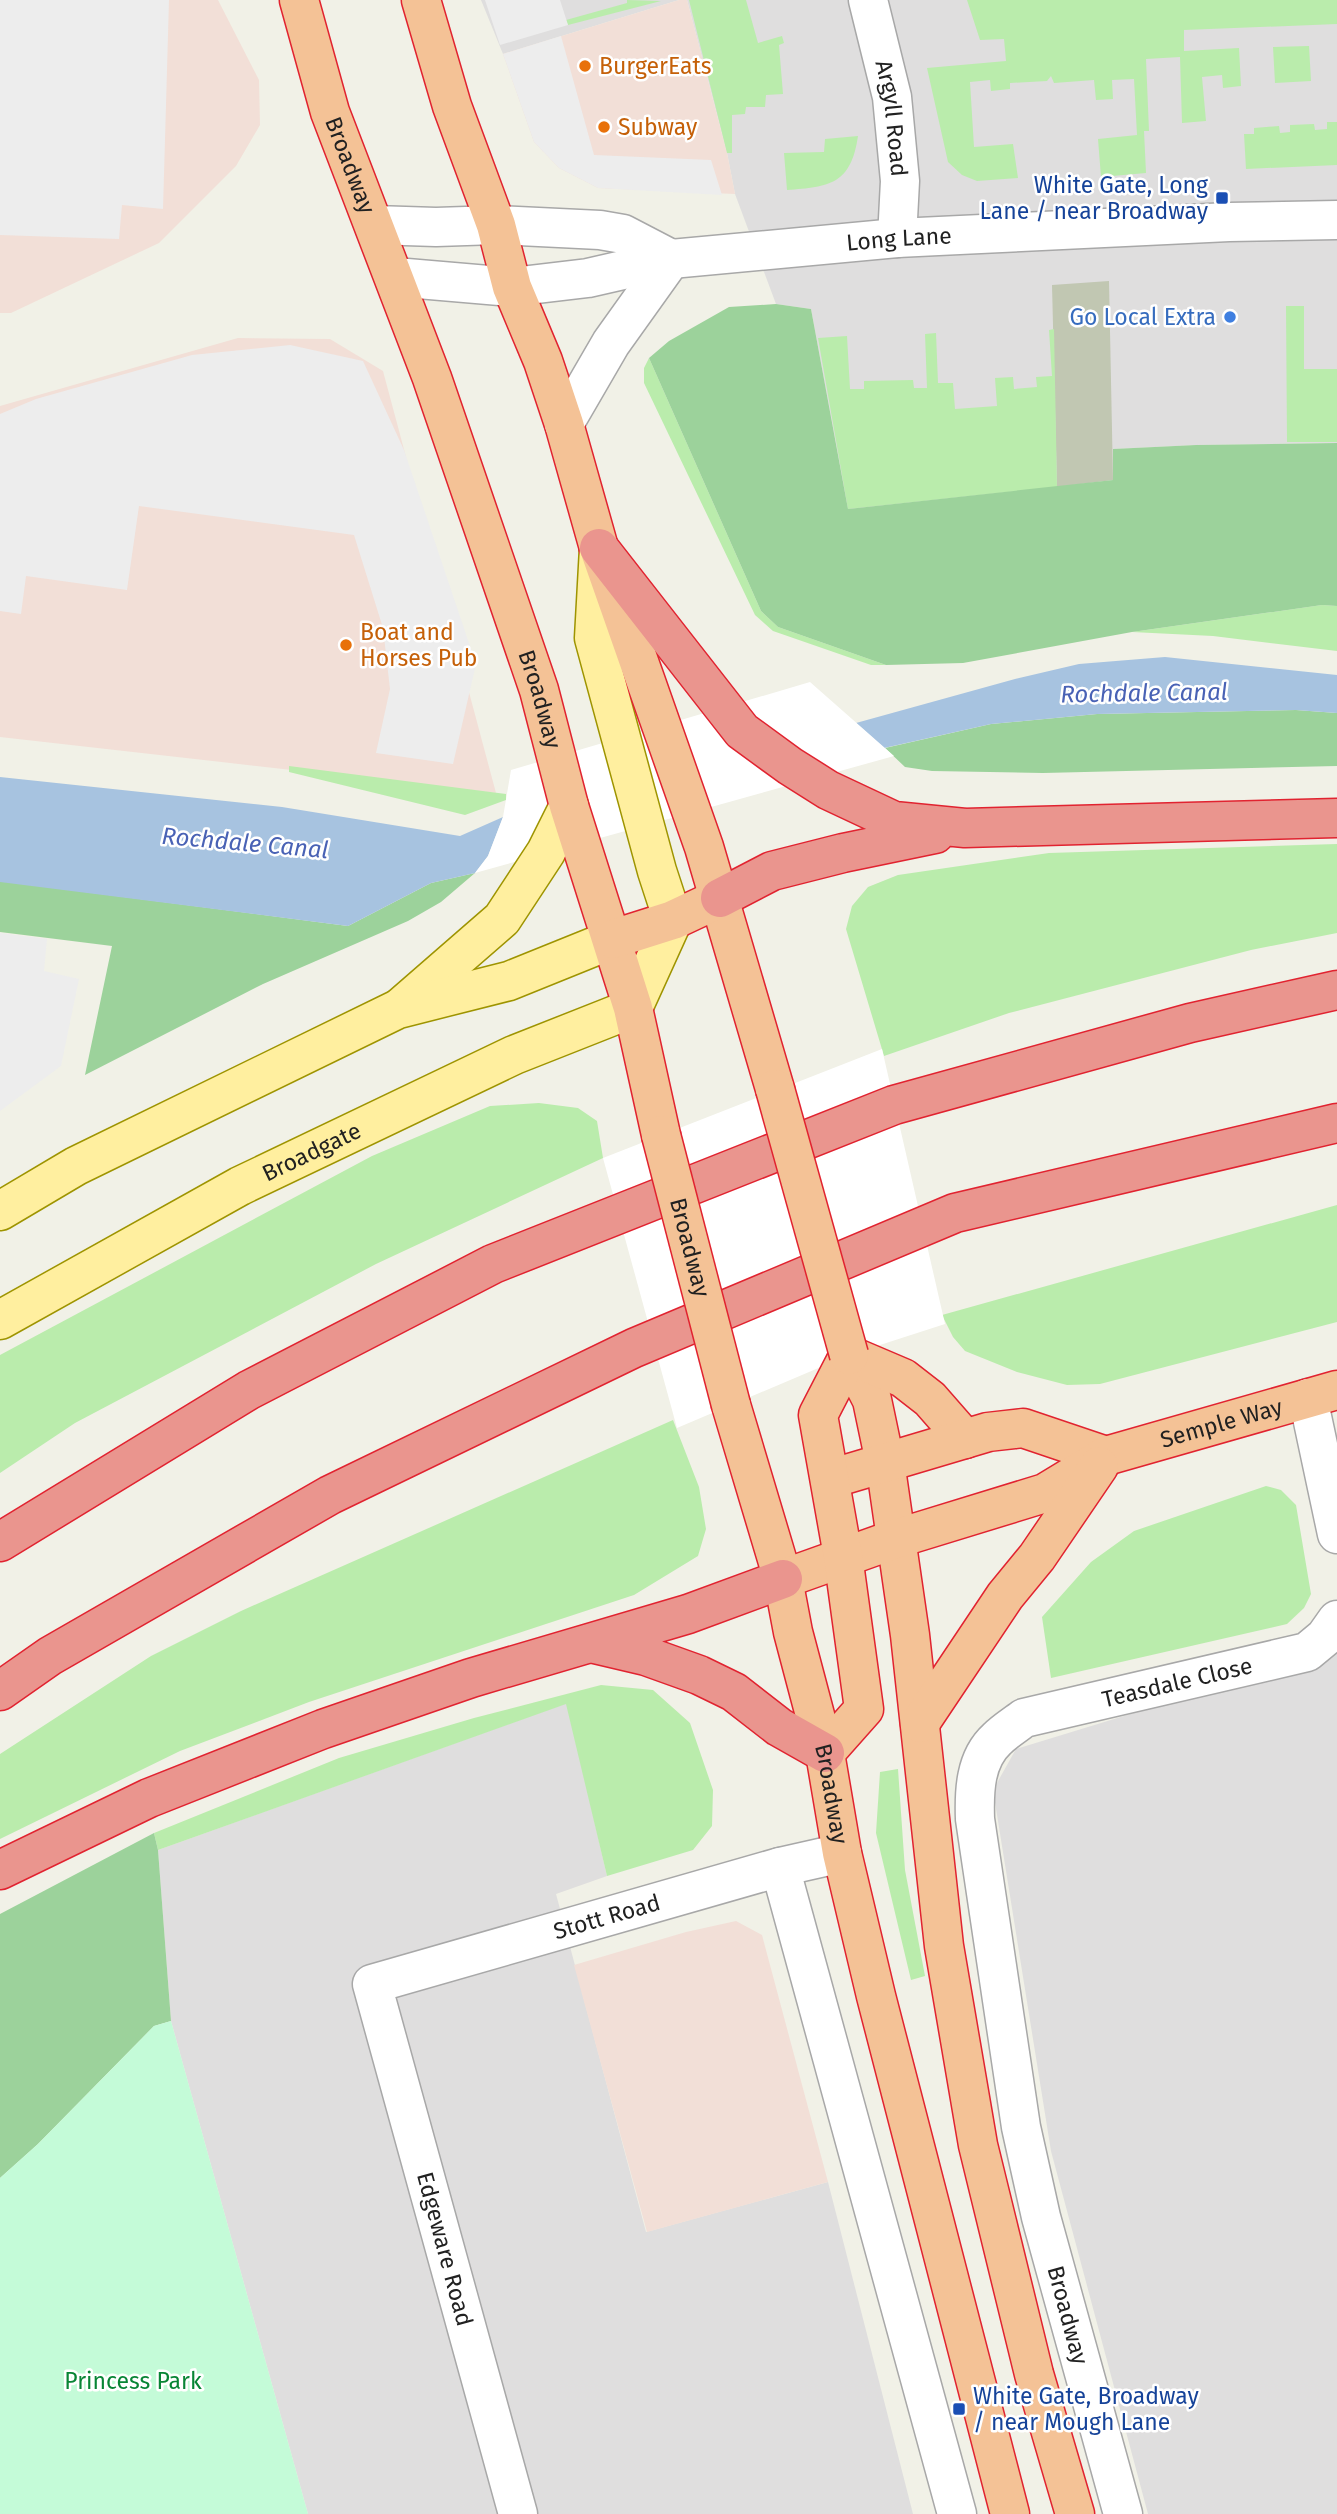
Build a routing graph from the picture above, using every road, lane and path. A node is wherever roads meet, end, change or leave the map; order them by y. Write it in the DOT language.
graph roads {
  1 [pos="299,0"];
  2 [pos="422,0"];
  3 [pos="868,0"];
  4 [pos="1337,220"];
  5 [pos="374,225"];
  6 [pos="496,226"];
  7 [pos="897,239"];
  8 [pos="671,259"];
  9 [pos="395,277"];
  10 [pos="512,287"];
  11 [pos="564,424"];
  12 [pos="599,548"];
  13 [pos="569,806"];
  14 [pos="1337,818"];
  15 [pos="965,828"];
  16 [pos="720,898"];
  17 [pos="673,920"];
  18 [pos="613,939"];
  19 [pos="1337,990"];
  20 [pos="633,1008"];
  21 [pos="398,1009"];
  22 [pos="1337,1123"];
  23 [pos="0,1211"];
  24 [pos="0,1320"];
  25 [pos="849,1355"];
  26 [pos="1323,1394"];
  27 [pos="965,1438"];
  28 [pos="1106,1456"];
  29 [pos="885,1462"];
  30 [pos="830,1479"];
  31 [pos="1337,1534"];
  32 [pos="895,1539"];
  33 [pos="0,1542"];
  34 [pos="843,1556"];
  35 [pos="783,1579"];
  36 [pos="1333,1633"];
  37 [pos="593,1644"];
  38 [pos="0,1691"];
  39 [pos="1024,1718"];
  40 [pos="920,1723"];
  41 [pos="825,1753"];
  42 [pos="842,1853"];
  43 [pos="780,1867"];
  44 [pos="0,1870"];
  45 [pos="372,1984"];
  46 [pos="518,2514"];
  47 [pos="957,2514"];
  48 [pos="1010,2514"];
  49 [pos="1075,2514"];
  50 [pos="1123,2514"];
  1 -- 5 [label="highway, Broadway"];
  2 -- 6 [label="highway, Broadway"];
  3 -- 7 [label="street, Argyll Road"];
  4 -- 7 [label="street, Long Lane"];
  5 -- 6 [label="street"];
  5 -- 9 [label="highway, Broadway"];
  6 -- 8 [label="street"];
  6 -- 10 [label="highway, Broadway"];
  7 -- 8 [label="street, Long Lane"];
  8 -- 10 [label="street, Long Lane"];
  8 -- 11 [label="street"];
  9 -- 10 [label="street, Long Lane"];
  9 -- 13 [label="highway, Broadway"];
  10 -- 11 [label="highway, Broadway"];
  11 -- 12 [label="highway, Broadway"];
  12 -- 15 [label="highway"];
  12 -- 16 [label="highway, Broadway"];
  12 -- 17 [label="main road"];
  13 -- 18 [label="highway, Broadway"];
  13 -- 21 [label="main road"];
  14 -- 15 [label="highway"];
  15 -- 16 [label="highway"];
  16 -- 17 [label="highway"];
  16 -- 25 [label="highway, Broadway, bridge"];
  17 -- 18 [label="highway"];
  17 -- 20 [label="main road"];
  18 -- 20 [label="highway, Broadway"];
  18 -- 21 [label="main road"];
  19 -- 33 [label="highway"];
  20 -- 24 [label="main road, Broadgate"];
  20 -- 35 [label="highway, Broadway, bridge"];
  21 -- 23 [label="main road"];
  22 -- 38 [label="highway"];
  25 -- 27 [label="highway"];
  25 -- 29 [label="highway, Broadway"];
  25 -- 30 [label="highway"];
  26 -- 28 [label="highway, Semple Way"];
  26 -- 31 [label="street"];
  27 -- 28 [label="highway"];
  27 -- 29 [label="highway"];
  28 -- 32 [label="highway, Semple Way"];
  28 -- 40 [label="highway"];
  29 -- 30 [label="highway"];
  29 -- 32 [label="highway, Broadway"];
  30 -- 34 [label="highway"];
  32 -- 34 [label="highway, Semple Way"];
  32 -- 40 [label="highway, Broadway"];
  34 -- 35 [label="highway, Semple Way"];
  34 -- 41 [label="highway"];
  35 -- 37 [label="highway"];
  35 -- 41 [label="highway, Broadway"];
  36 -- 39 [label="street, Teasdale Close"];
  37 -- 41 [label="highway"];
  37 -- 44 [label="highway"];
  39 -- 50 [label="street, Broadway"];
  40 -- 49 [label="highway, Broadway"];
  41 -- 42 [label="highway, Broadway"];
  42 -- 43 [label="street, Stott Road"];
  42 -- 48 [label="highway, Broadway"];
  43 -- 45 [label="street, Stott Road"];
  43 -- 47 [label="street"];
  45 -- 46 [label="street, Edgeware Road"];
}
